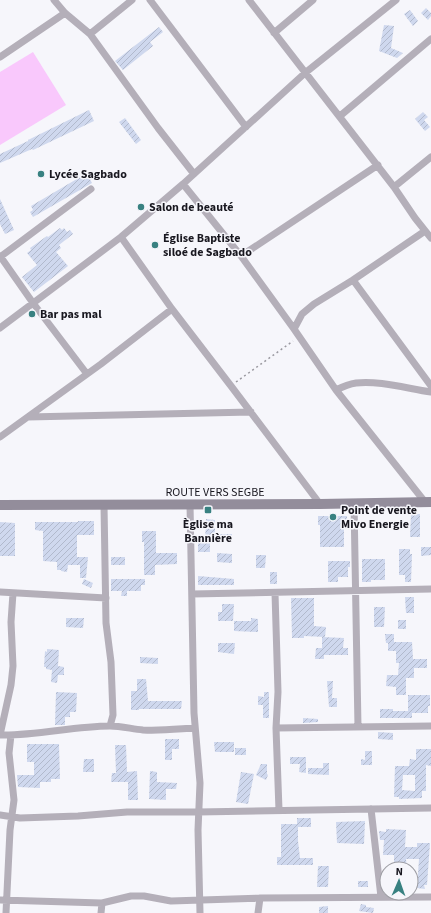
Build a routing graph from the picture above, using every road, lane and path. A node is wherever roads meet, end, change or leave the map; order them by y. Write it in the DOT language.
graph roads {
  1 [pos="54,0"];
  2 [pos="132,0"];
  3 [pos="150,0"];
  4 [pos="249,0"];
  5 [pos="313,0"];
  6 [pos="396,0"];
  7 [pos="65,13"];
  8 [pos="274,33"];
  9 [pos="90,34"];
  10 [pos="431,39"];
  11 [pos="0,57"];
  12 [pos="306,73"];
  13 [pos="340,116"];
  14 [pos="246,127"];
  15 [pos="431,157"];
  16 [pos="378,165"];
  17 [pos="194,174"];
  18 [pos="183,184"];
  19 [pos="394,187"];
  20 [pos="91,189"];
  21 [pos="425,231"];
  22 [pos="121,238"];
  23 [pos="431,238"];
  24 [pos="0,256"];
  25 [pos="241,256"];
  26 [pos="353,280"];
  27 [pos="33,303"];
  28 [pos="172,309"];
  29 [pos="0,328"];
  30 [pos="294,330"];
  31 [pos="299,337"];
  32 [pos="87,374"];
  33 [pos="231,386"];
  34 [pos="431,386"];
  35 [pos="336,390"];
  36 [pos="431,392"];
  37 [pos="251,412"];
  38 [pos="28,417"];
  39 [pos="0,437"];
  40 [pos="428,502"];
  41 [pos="354,503"];
  42 [pos="190,504"];
  43 [pos="320,504"];
  44 [pos="0,505"];
  45 [pos="104,505"];
  46 [pos="431,589"];
  47 [pos="355,591"];
  48 [pos="0,592"];
  49 [pos="13,593"];
  50 [pos="275,593"];
  51 [pos="192,594"];
  52 [pos="106,598"];
  53 [pos="110,726"];
  54 [pos="431,726"];
  55 [pos="358,727"];
  56 [pos="195,728"];
  57 [pos="276,728"];
  58 [pos="0,735"];
  59 [pos="11,735"];
  60 [pos="431,808"];
  61 [pos="371,809"];
  62 [pos="279,810"];
  63 [pos="198,812"];
  64 [pos="0,815"];
  65 [pos="11,817"];
  66 [pos="379,879"];
  67 [pos="379,897"];
  68 [pos="419,897"];
  69 [pos="431,897"];
  70 [pos="260,898"];
  71 [pos="3,901"];
  72 [pos="199,901"];
  73 [pos="102,903"];
  74 [pos="6,913"];
  75 [pos="101,913"];
  76 [pos="200,913"];
  77 [pos="258,913"];
  1 -- 7 [label="street"];
  2 -- 9 [label="street"];
  3 -- 14 [label="street"];
  4 -- 8 [label="street"];
  5 -- 8 [label="street"];
  6 -- 12 [label="street"];
  7 -- 9 [label="street"];
  7 -- 11 [label="street"];
  8 -- 12 [label="street"];
  9 -- 17 [label="street"];
  10 -- 13 [label="street"];
  12 -- 13 [label="street"];
  12 -- 14 [label="street"];
  13 -- 16 [label="street"];
  14 -- 17 [label="street"];
  15 -- 19 [label="street"];
  16 -- 19 [label="street"];
  16 -- 25 [label="street"];
  17 -- 18 [label="street"];
  18 -- 22 [label="street"];
  18 -- 25 [label="street"];
  19 -- 21 [label="street"];
  20 -- 24 [label="street"];
  21 -- 23 [label="street"];
  21 -- 26 [label="street"];
  22 -- 27 [label="street"];
  22 -- 28 [label="street"];
  24 -- 27 [label="street"];
  25 -- 30 [label="street"];
  26 -- 30 [label="street"];
  26 -- 34 [label="street"];
  27 -- 29 [label="street"];
  27 -- 32 [label="street"];
  28 -- 32 [label="street"];
  28 -- 33 [label="street"];
  30 -- 31 [label="street"];
  31 -- 33 [label="path"];
  31 -- 35 [label="street"];
  32 -- 38 [label="street"];
  33 -- 37 [label="street"];
  35 -- 36 [label="street"];
  35 -- 40 [label="street"];
  37 -- 38 [label="street"];
  37 -- 43 [label="street"];
  38 -- 39 [label="street"];
  40 -- 41 [label="main road, ROUTE VERS SEGBE"];
  41 -- 43 [label="main road, ROUTE VERS SEGBE"];
  41 -- 47 [label="street"];
  42 -- 43 [label="main road, ROUTE VERS SEGBE"];
  42 -- 45 [label="main road, ROUTE VERS SEGBE"];
  42 -- 51 [label="street"];
  44 -- 45 [label="main road, ROUTE VERS SEGBE"];
  45 -- 52 [label="street"];
  46 -- 47 [label="street"];
  47 -- 50 [label="street"];
  47 -- 55 [label="street"];
  48 -- 49 [label="street"];
  49 -- 52 [label="street"];
  49 -- 58 [label="street"];
  50 -- 51 [label="street"];
  50 -- 57 [label="street"];
  51 -- 56 [label="street"];
  52 -- 53 [label="street"];
  53 -- 56 [label="street"];
  53 -- 59 [label="street"];
  54 -- 55 [label="street"];
  55 -- 57 [label="street"];
  56 -- 63 [label="street"];
  57 -- 62 [label="street"];
  58 -- 59 [label="street"];
  59 -- 65 [label="street"];
  60 -- 61 [label="street"];
  61 -- 62 [label="street"];
  61 -- 66 [label="street"];
  62 -- 63 [label="street"];
  63 -- 65 [label="street"];
  63 -- 72 [label="street"];
  64 -- 65 [label="street"];
  65 -- 71 [label="street"];
  67 -- 70 [label="street"];
  68 -- 69 [label="street"];
  70 -- 72 [label="street"];
  70 -- 77 [label="street"];
  71 -- 73 [label="street"];
  71 -- 74 [label="street"];
  72 -- 73 [label="street"];
  72 -- 76 [label="street"];
  73 -- 75 [label="street"];
}
